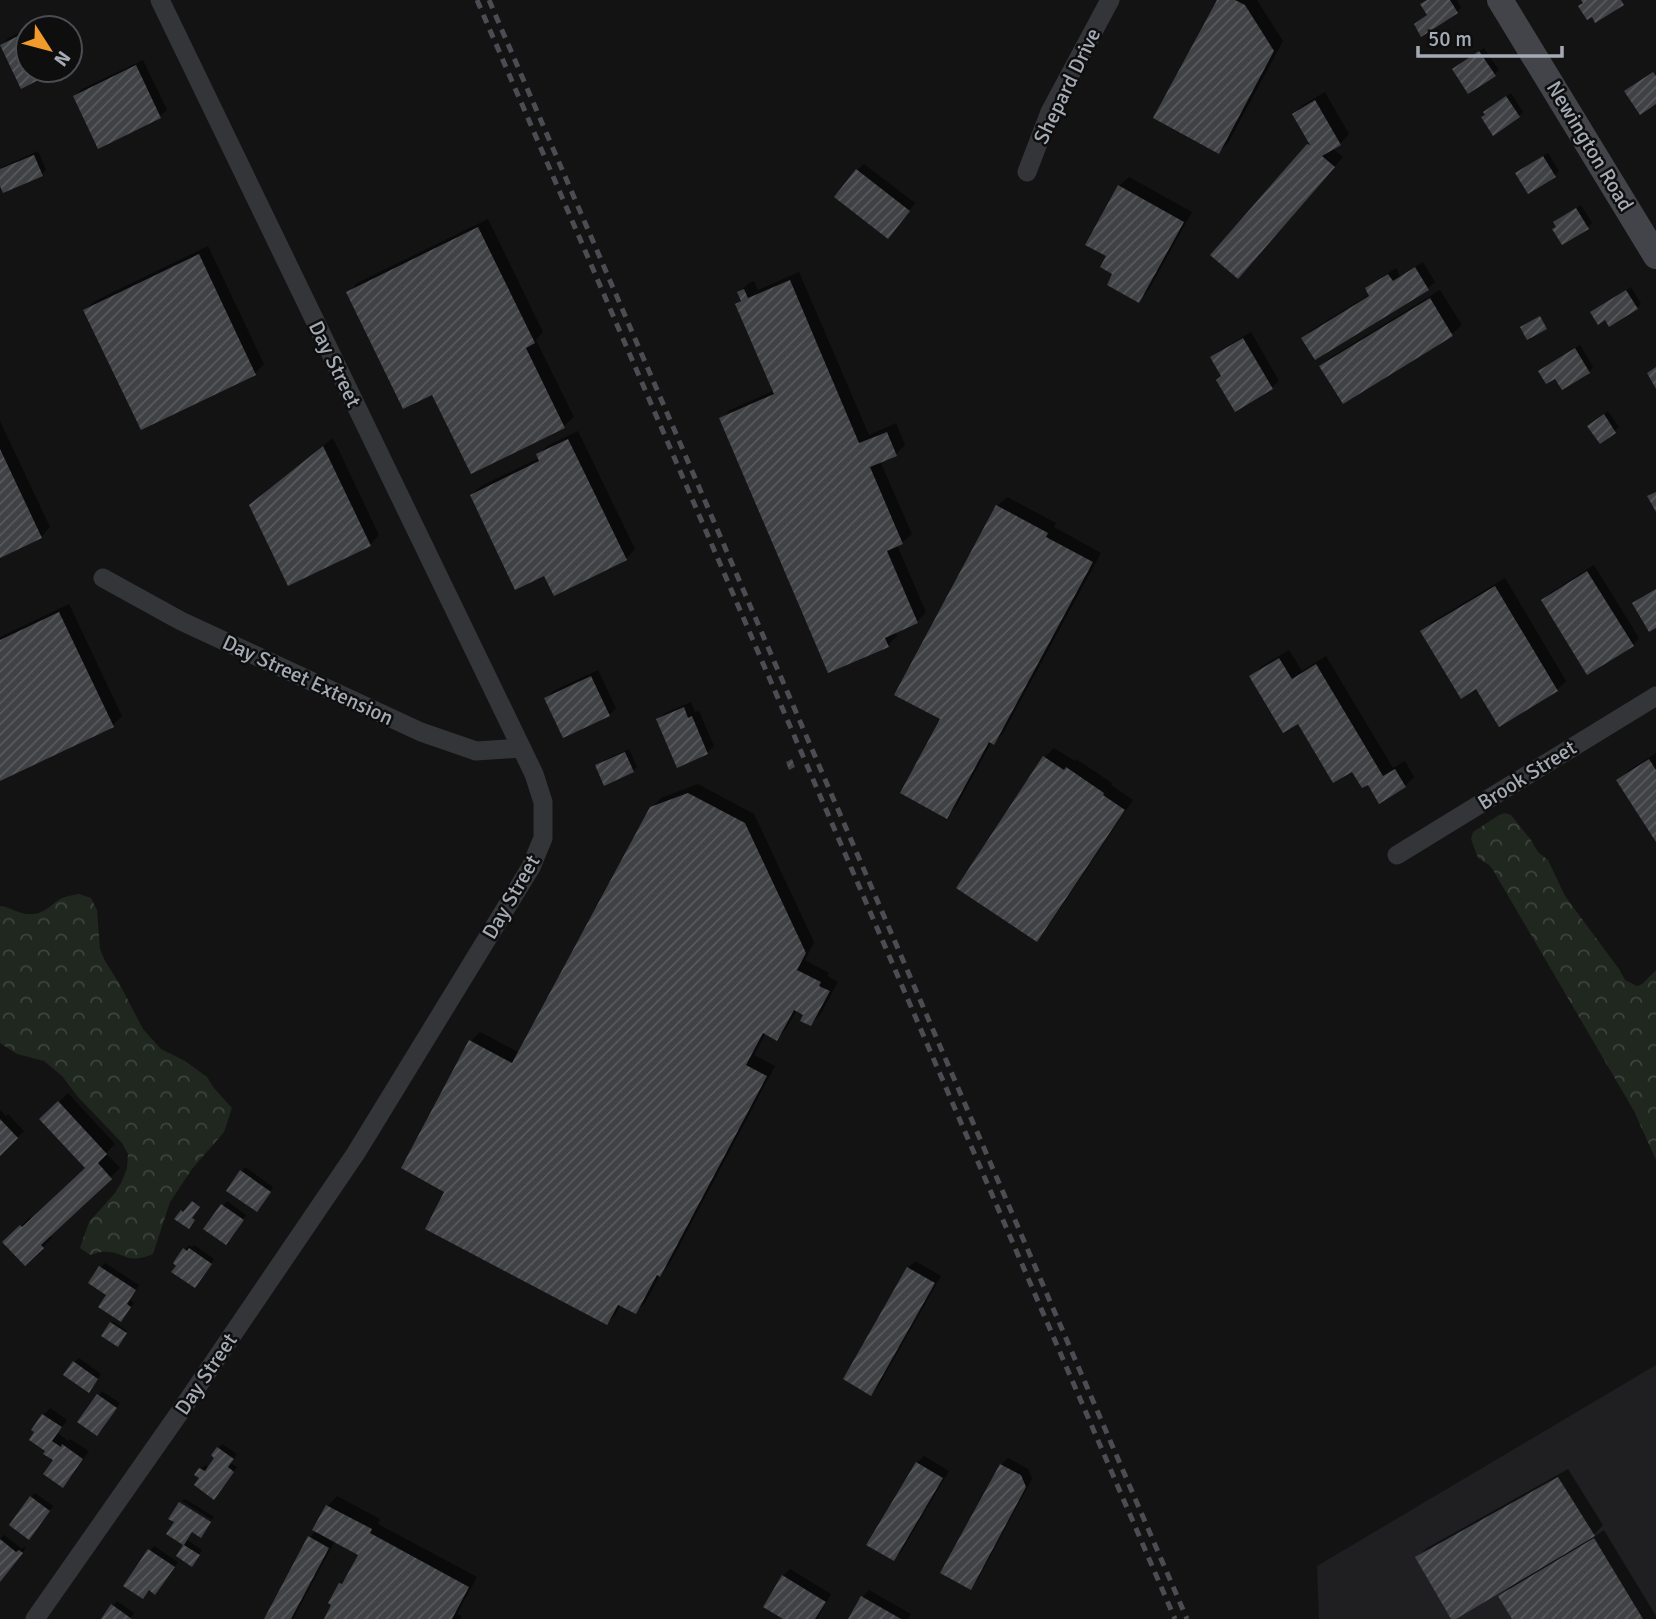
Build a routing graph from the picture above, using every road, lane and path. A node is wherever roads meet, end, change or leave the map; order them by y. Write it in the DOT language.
graph roads {
  1 [pos="160,0"];
  2 [pos="1110,0"];
  3 [pos="1500,0"];
  4 [pos="1027,172"];
  5 [pos="1656,256"];
  6 [pos="103,579"];
  7 [pos="1656,696"];
  8 [pos="521,748"];
  9 [pos="1397,855"];
  10 [pos="35,1619"];
  1 -- 8 [label="street, Day Street"];
  2 -- 4 [label="street, Shepard Drive"];
  3 -- 5 [label="main road, Newington Road"];
  6 -- 8 [label="street, Day Street Extension"];
  7 -- 9 [label="street, Brook Street"];
  8 -- 10 [label="street, Day Street"];
}
